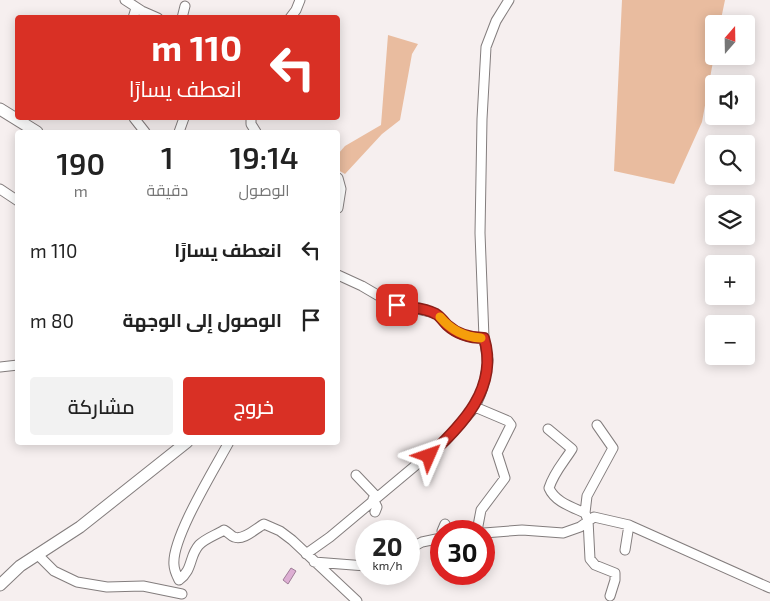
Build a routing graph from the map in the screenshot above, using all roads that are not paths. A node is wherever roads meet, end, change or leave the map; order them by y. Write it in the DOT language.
graph roads {
  1 [pos="125,0"];
  2 [pos="300,0"];
  3 [pos="509,0"];
  4 [pos="185,6"];
  5 [pos="136,8"];
  6 [pos="134,15"];
  7 [pos="151,15"];
  8 [pos="183,15"];
  9 [pos="292,15"];
  10 [pos="0,109"];
  11 [pos="15,116"];
  12 [pos="23,120"];
  13 [pos="136,120"];
  14 [pos="35,130"];
  15 [pos="143,130"];
  16 [pos="0,189"];
  17 [pos="15,197"];
  18 [pos="340,276"];
  19 [pos="484,338"];
  20 [pos="15,365"];
  21 [pos="0,367"];
  22 [pos="475,407"];
  23 [pos="597,425"];
  24 [pos="548,429"];
  25 [pos="183,445"];
  26 [pos="226,445"];
  27 [pos="356,475"];
  28 [pos="375,498"];
  29 [pos="375,512"];
  30 [pos="587,516"];
  31 [pos="479,520"];
  32 [pos="629,525"];
  33 [pos="495,534"];
  34 [pos="625,550"];
  35 [pos="37,554"];
  36 [pos="306,554"];
  37 [pos="314,562"];
  38 [pos="355,565"];
  39 [pos="179,580"];
  40 [pos="0,585"];
  41 [pos="770,588"];
  42 [pos="610,596"];
  43 [pos="185,598"];
  44 [pos="357,601"];
  1 -- 5 [label="street"];
  2 -- 9 [label="street"];
  3 -- 19 [label="street"];
  4 -- 8 [label="street"];
  5 -- 6 [label="street"];
  5 -- 7 [label="street"];
  10 -- 11 [label="main road"];
  12 -- 14 [label="main road"];
  13 -- 15 [label="street"];
  16 -- 17 [label="street"];
  18 -- 19 [label="street"];
  19 -- 22 [label="street"];
  20 -- 21 [label="street"];
  22 -- 28 [label="street"];
  22 -- 31 [label="street"];
  23 -- 30 [label="street"];
  24 -- 30 [label="street"];
  25 -- 35 [label="main road"];
  26 -- 39 [label="street"];
  27 -- 28 [label="street"];
  28 -- 29 [label="street"];
  28 -- 36 [label="street"];
  30 -- 32 [label="street"];
  30 -- 33 [label="street"];
  30 -- 42 [label="street"];
  32 -- 34 [label="street"];
  32 -- 41 [label="street"];
  35 -- 40 [label="main road"];
  35 -- 43 [label="street"];
  36 -- 37 [label="street"];
  36 -- 39 [label="street"];
  37 -- 38 [label="street"];
  37 -- 44 [label="street"];
  39 -- 43 [label="street"];
}
